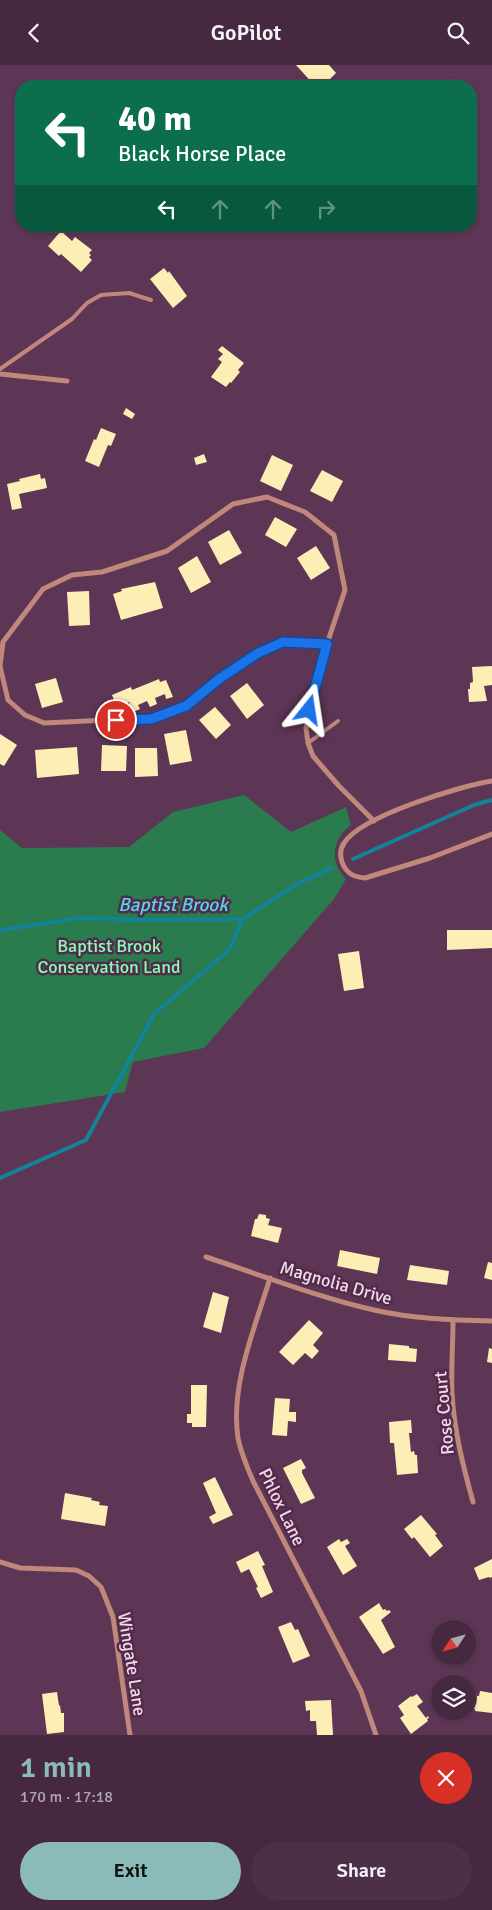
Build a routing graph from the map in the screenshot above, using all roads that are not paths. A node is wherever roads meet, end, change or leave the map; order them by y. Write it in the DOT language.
graph roads {
  1 [pos="151,300"];
  2 [pos="0,369"];
  3 [pos="0,374"];
  4 [pos="67,381"];
  5 [pos="327,644"];
  6 [pos="338,721"];
  7 [pos="308,743"];
  8 [pos="492,781"];
  9 [pos="374,821"];
  10 [pos="492,834"];
  11 [pos="206,1257"];
  12 [pos="270,1278"];
  13 [pos="453,1320"];
  14 [pos="492,1321"];
  15 [pos="473,1502"];
  16 [pos="0,1562"];
  17 [pos="130,1735"];
  18 [pos="376,1735"];
  1 -- 2 [label="lane"];
  3 -- 4 [label="street"];
  5 -- 5 [label="street"];
  5 -- 7 [label="street"];
  6 -- 7 [label="lane"];
  7 -- 9 [label="street"];
  8 -- 9 [label="street"];
  9 -- 10 [label="street"];
  11 -- 12 [label="street, Magnolia Drive"];
  12 -- 13 [label="street, Magnolia Drive"];
  12 -- 18 [label="street, Phlox Lane"];
  13 -- 14 [label="street, Magnolia Drive"];
  13 -- 15 [label="street, Rose Court"];
  16 -- 17 [label="street, Wingate Lane"];
}
